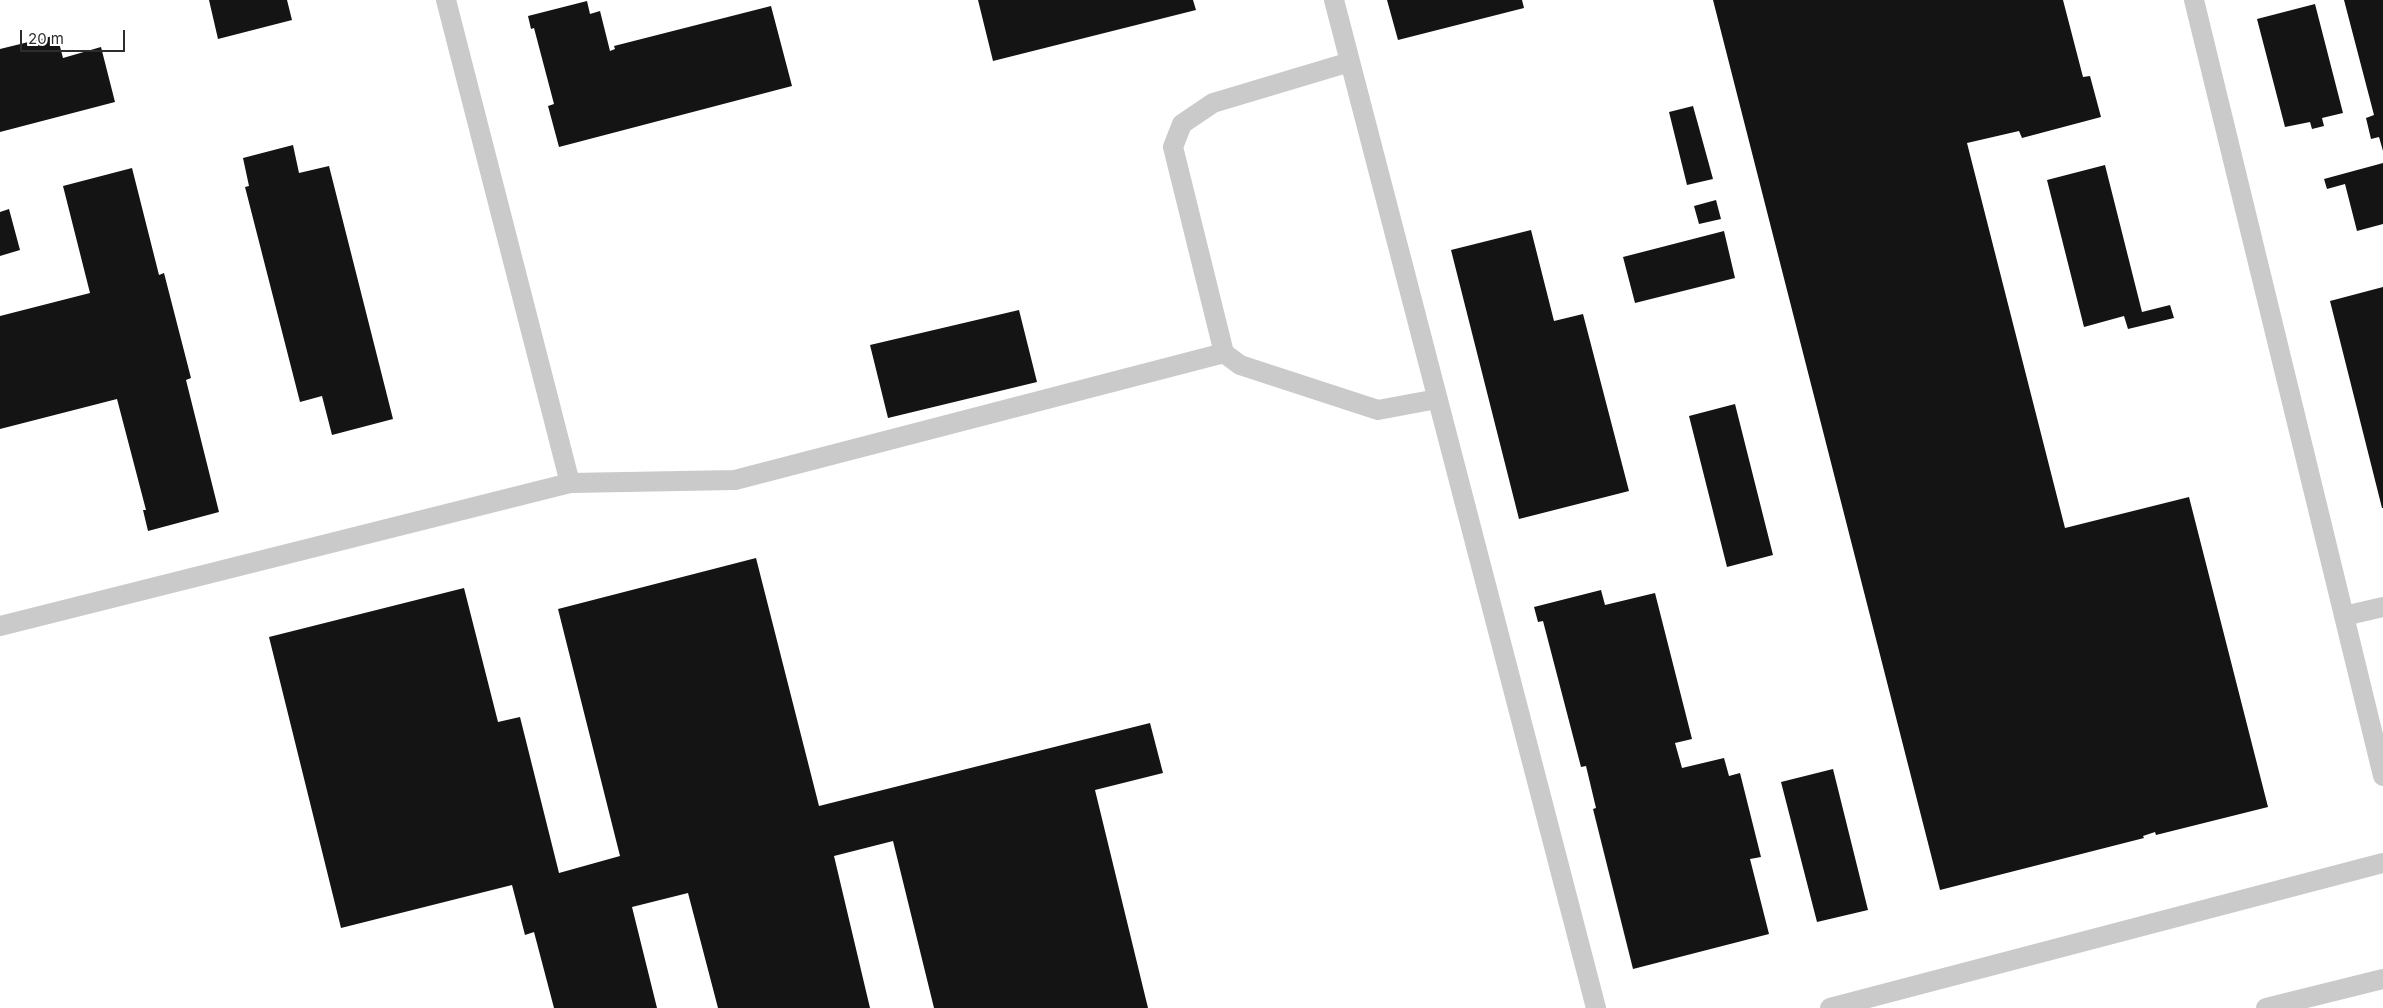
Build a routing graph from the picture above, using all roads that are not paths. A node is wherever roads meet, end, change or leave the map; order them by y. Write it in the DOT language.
graph roads {
  1 [pos="446,0"];
  2 [pos="1334,0"];
  3 [pos="2194,0"];
  4 [pos="1350,62"];
  5 [pos="1224,353"];
  6 [pos="1437,399"];
  7 [pos="570,484"];
  8 [pos="2383,607"];
  9 [pos="2344,616"];
  10 [pos="0,626"];
  11 [pos="2383,776"];
  12 [pos="2383,863"];
  13 [pos="2383,979"];
  14 [pos="1596,1008"];
  15 [pos="1830,1008"];
  16 [pos="2266,1008"];
  1 -- 7 [label="lane"];
  2 -- 4 [label="lane"];
  3 -- 9 [label="lane"];
  4 -- 5 [label="lane"];
  4 -- 6 [label="lane"];
  5 -- 6 [label="lane"];
  5 -- 7 [label="lane"];
  6 -- 14 [label="lane"];
  7 -- 10 [label="lane"];
  8 -- 9 [label="lane"];
  9 -- 11 [label="lane"];
  12 -- 15 [label="lane"];
  13 -- 16 [label="lane"];
}
